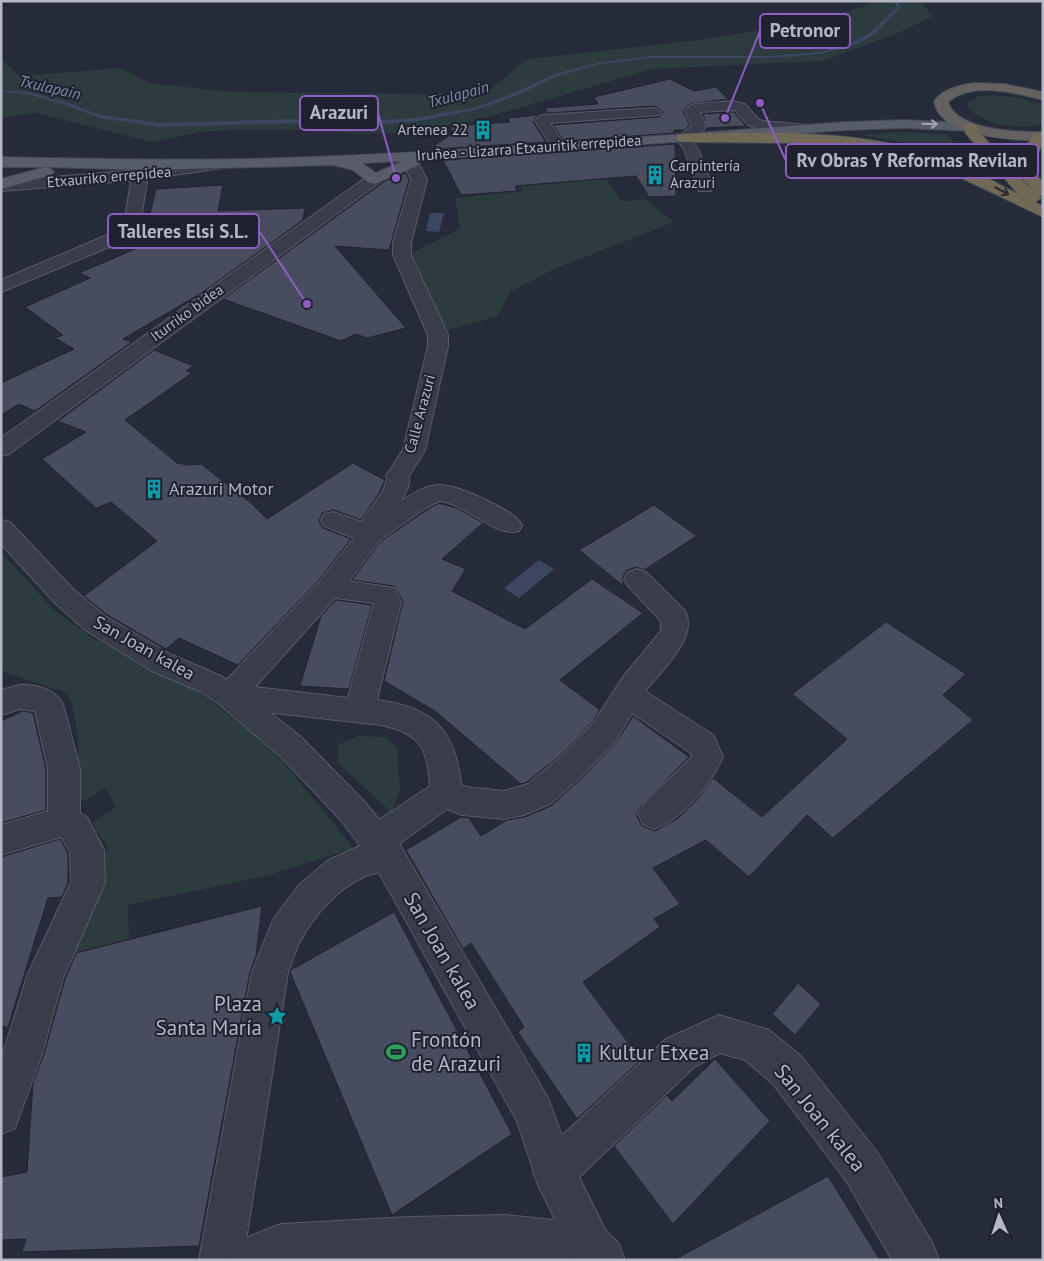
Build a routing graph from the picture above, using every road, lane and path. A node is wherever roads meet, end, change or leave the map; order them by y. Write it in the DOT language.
graph roads {
  1 [pos="1043,96"];
  2 [pos="941,101"];
  3 [pos="654,112"];
  4 [pos="606,115"];
  5 [pos="846,126"];
  6 [pos="970,127"];
  7 [pos="806,129"];
  8 [pos="1041,136"];
  9 [pos="683,138"];
  10 [pos="621,142"];
  11 [pos="560,147"];
  12 [pos="437,155"];
  13 [pos="380,158"];
  14 [pos="328,161"];
  15 [pos="1,162"];
  16 [pos="282,163"];
  17 [pos="412,163"];
  18 [pos="77,164"];
  19 [pos="217,165"];
  20 [pos="1,167"];
  21 [pos="140,175"];
  22 [pos="381,176"];
  23 [pos="1,178"];
  24 [pos="54,182"];
  25 [pos="1,185"];
  26 [pos="705,188"];
  27 [pos="1043,191"];
  28 [pos="1043,204"];
  29 [pos="1043,212"];
  30 [pos="1,287"];
  31 [pos="1,450"];
  32 [pos="333,520"];
  33 [pos="510,525"];
  34 [pos="1,528"];
  35 [pos="370,535"];
  36 [pos="637,579"];
  37 [pos="329,588"];
  38 [pos="628,694"];
  39 [pos="229,696"];
  40 [pos="1,703"];
  41 [pos="359,711"];
  42 [pos="446,792"];
  43 [pos="654,814"];
  44 [pos="64,821"];
  45 [pos="1,840"];
  46 [pos="382,849"];
  47 [pos="1,1114"];
  48 [pos="554,1172"];
  49 [pos="597,1253"];
  50 [pos="221,1260"];
  51 [pos="246,1260"];
  52 [pos="917,1260"];
  1 -- 2 [label="highway"];
  2 -- 5 [label="main road, Iruñea - Lizarra Etxauritik errepidea"];
  2 -- 6 [label="highway"];
  3 -- 4 [label="street"];
  4 -- 10 [label="street"];
  4 -- 11 [label="street"];
  5 -- 6 [label="main road, Iruñea - Lizarra Etxauritik errepidea, one-way"];
  5 -- 7 [label="main road, Iruñea - Lizarra Etxauritik errepidea"];
  6 -- 8 [label="highway"];
  6 -- 28 [label="highway"];
  7 -- 9 [label="main road, Iruñea - Lizarra Etxauritik errepidea"];
  7 -- 9 [label="street"];
  8 -- 27 [label="highway"];
  9 -- 10 [label="main road, Iruñea - Lizarra Etxauritik errepidea"];
  9 -- 26 [label="street"];
  9 -- 29 [label="highway, one-way"];
  10 -- 11 [label="main road, Iruñea - Lizarra Etxauritik errepidea"];
  11 -- 12 [label="main road, Iruñea - Lizarra Etxauritik errepidea"];
  12 -- 13 [label="main road, Iruñea - Lizarra Etxauritik errepidea"];
  12 -- 17 [label="main road"];
  13 -- 14 [label="main road, Iruñea - Lizarra Etxauritik errepidea"];
  13 -- 22 [label="main road"];
  14 -- 16 [label="main road, Iruñea - Lizarra Etxauritik errepidea"];
  14 -- 22 [label="main road"];
  15 -- 18 [label="main road, Iruñea - Lizarra Etxauritik errepidea"];
  16 -- 18 [label="main road"];
  16 -- 19 [label="main road, Iruñea - Lizarra Etxauritik errepidea"];
  17 -- 22 [label="main road"];
  17 -- 35 [label="street, Calle Arazuri"];
  18 -- 19 [label="main road, Iruñea - Lizarra Etxauritik errepidea"];
  18 -- 24 [label="main road"];
  18 -- 25 [label="main road"];
  19 -- 21 [label="street, Etxauriko errepidea"];
  20 -- 23 [label="main road"];
  21 -- 24 [label="street, Etxauriko errepidea"];
  21 -- 30 [label="street"];
  22 -- 31 [label="street, Iturriko bidea"];
  24 -- 25 [label="street, Etxauriko errepidea"];
  32 -- 35 [label="street"];
  33 -- 35 [label="street"];
  34 -- 39 [label="street, San Joan kalea"];
  35 -- 37 [label="street"];
  36 -- 38 [label="street"];
  37 -- 39 [label="street"];
  37 -- 41 [label="street"];
  38 -- 42 [label="street"];
  38 -- 43 [label="street"];
  39 -- 41 [label="street, San Joan kalea"];
  39 -- 46 [label="street, San Joan kalea"];
  40 -- 44 [label="street"];
  41 -- 42 [label="street, San Joan kalea"];
  42 -- 46 [label="street"];
  44 -- 45 [label="street"];
  44 -- 47 [label="street"];
  46 -- 48 [label="street, San Joan kalea"];
  46 -- 50 [label="street"];
  48 -- 49 [label="street, San Joan kalea"];
  48 -- 52 [label="street, San Joan kalea"];
  49 -- 51 [label="street"];
}
